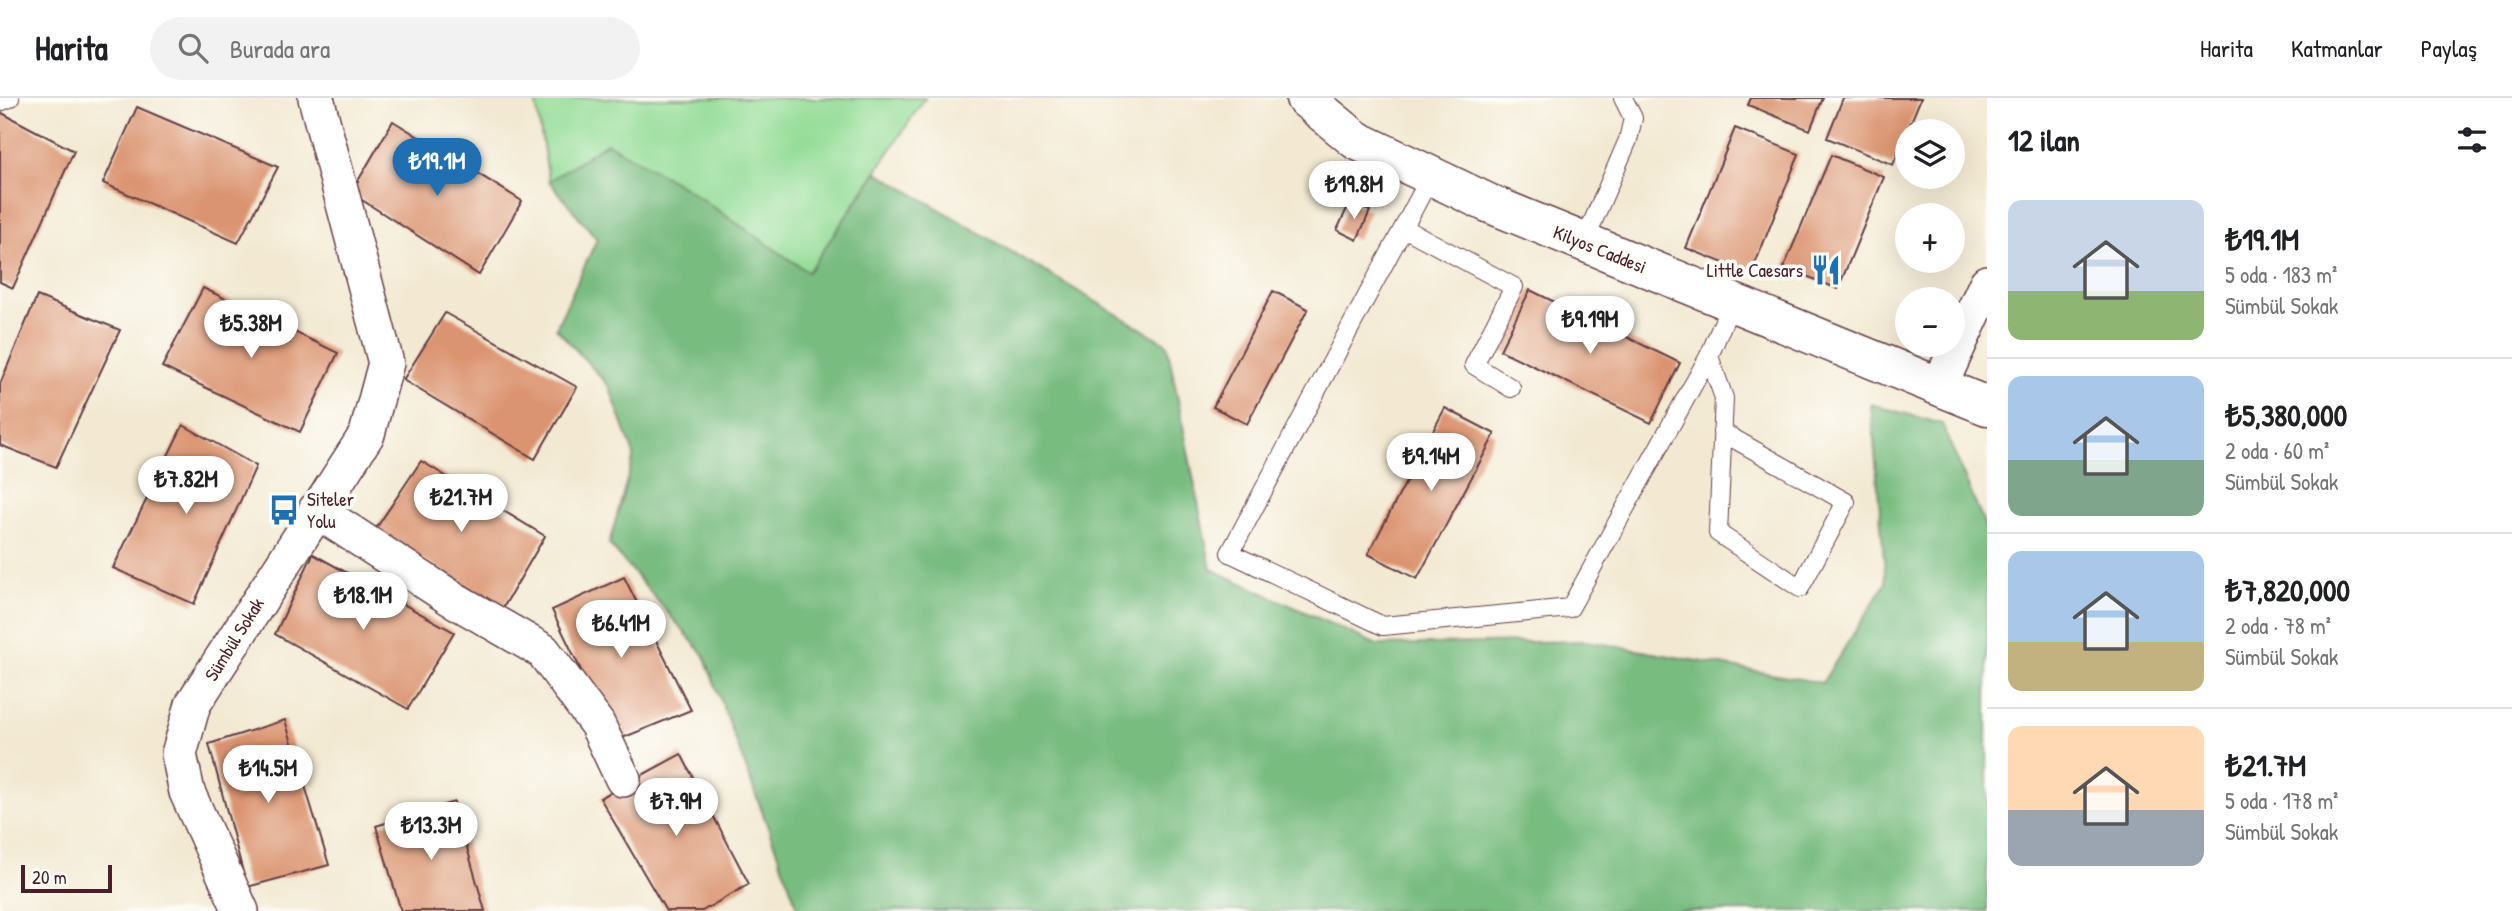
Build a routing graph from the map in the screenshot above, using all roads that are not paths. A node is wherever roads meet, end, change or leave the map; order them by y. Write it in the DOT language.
graph roads {
  1 [pos="10,98"];
  2 [pos="316,98"];
  3 [pos="1623,98"];
  4 [pos="1312,100"];
  5 [pos="0,102"];
  6 [pos="1431,176"];
  7 [pos="1404,228"];
  8 [pos="1584,242"];
  9 [pos="1987,283"];
  10 [pos="1732,302"];
  11 [pos="1709,356"];
  12 [pos="1940,387"];
  13 [pos="1511,388"];
  14 [pos="1987,406"];
  15 [pos="1722,432"];
  16 [pos="316,510"];
  17 [pos="623,779"];
  18 [pos="241,911"];
  1 -- 5 [label="lane"];
  2 -- 16 [label="street, Sümbül Sokak"];
  3 -- 8 [label="lane"];
  4 -- 6 [label="street, Kilyos Caddesi"];
  6 -- 7 [label="lane"];
  6 -- 8 [label="street, Kilyos Caddesi"];
  7 -- 11 [label="lane"];
  7 -- 13 [label="lane"];
  8 -- 10 [label="street, Kilyos Caddesi"];
  9 -- 12 [label="street"];
  10 -- 11 [label="lane"];
  10 -- 12 [label="street, Kilyos Caddesi"];
  11 -- 15 [label="lane"];
  12 -- 14 [label="street, Kilyos Caddesi"];
  15 -- 15 [label="lane"];
  16 -- 17 [label="street"];
  16 -- 18 [label="street, Sümbül Sokak"];
}
